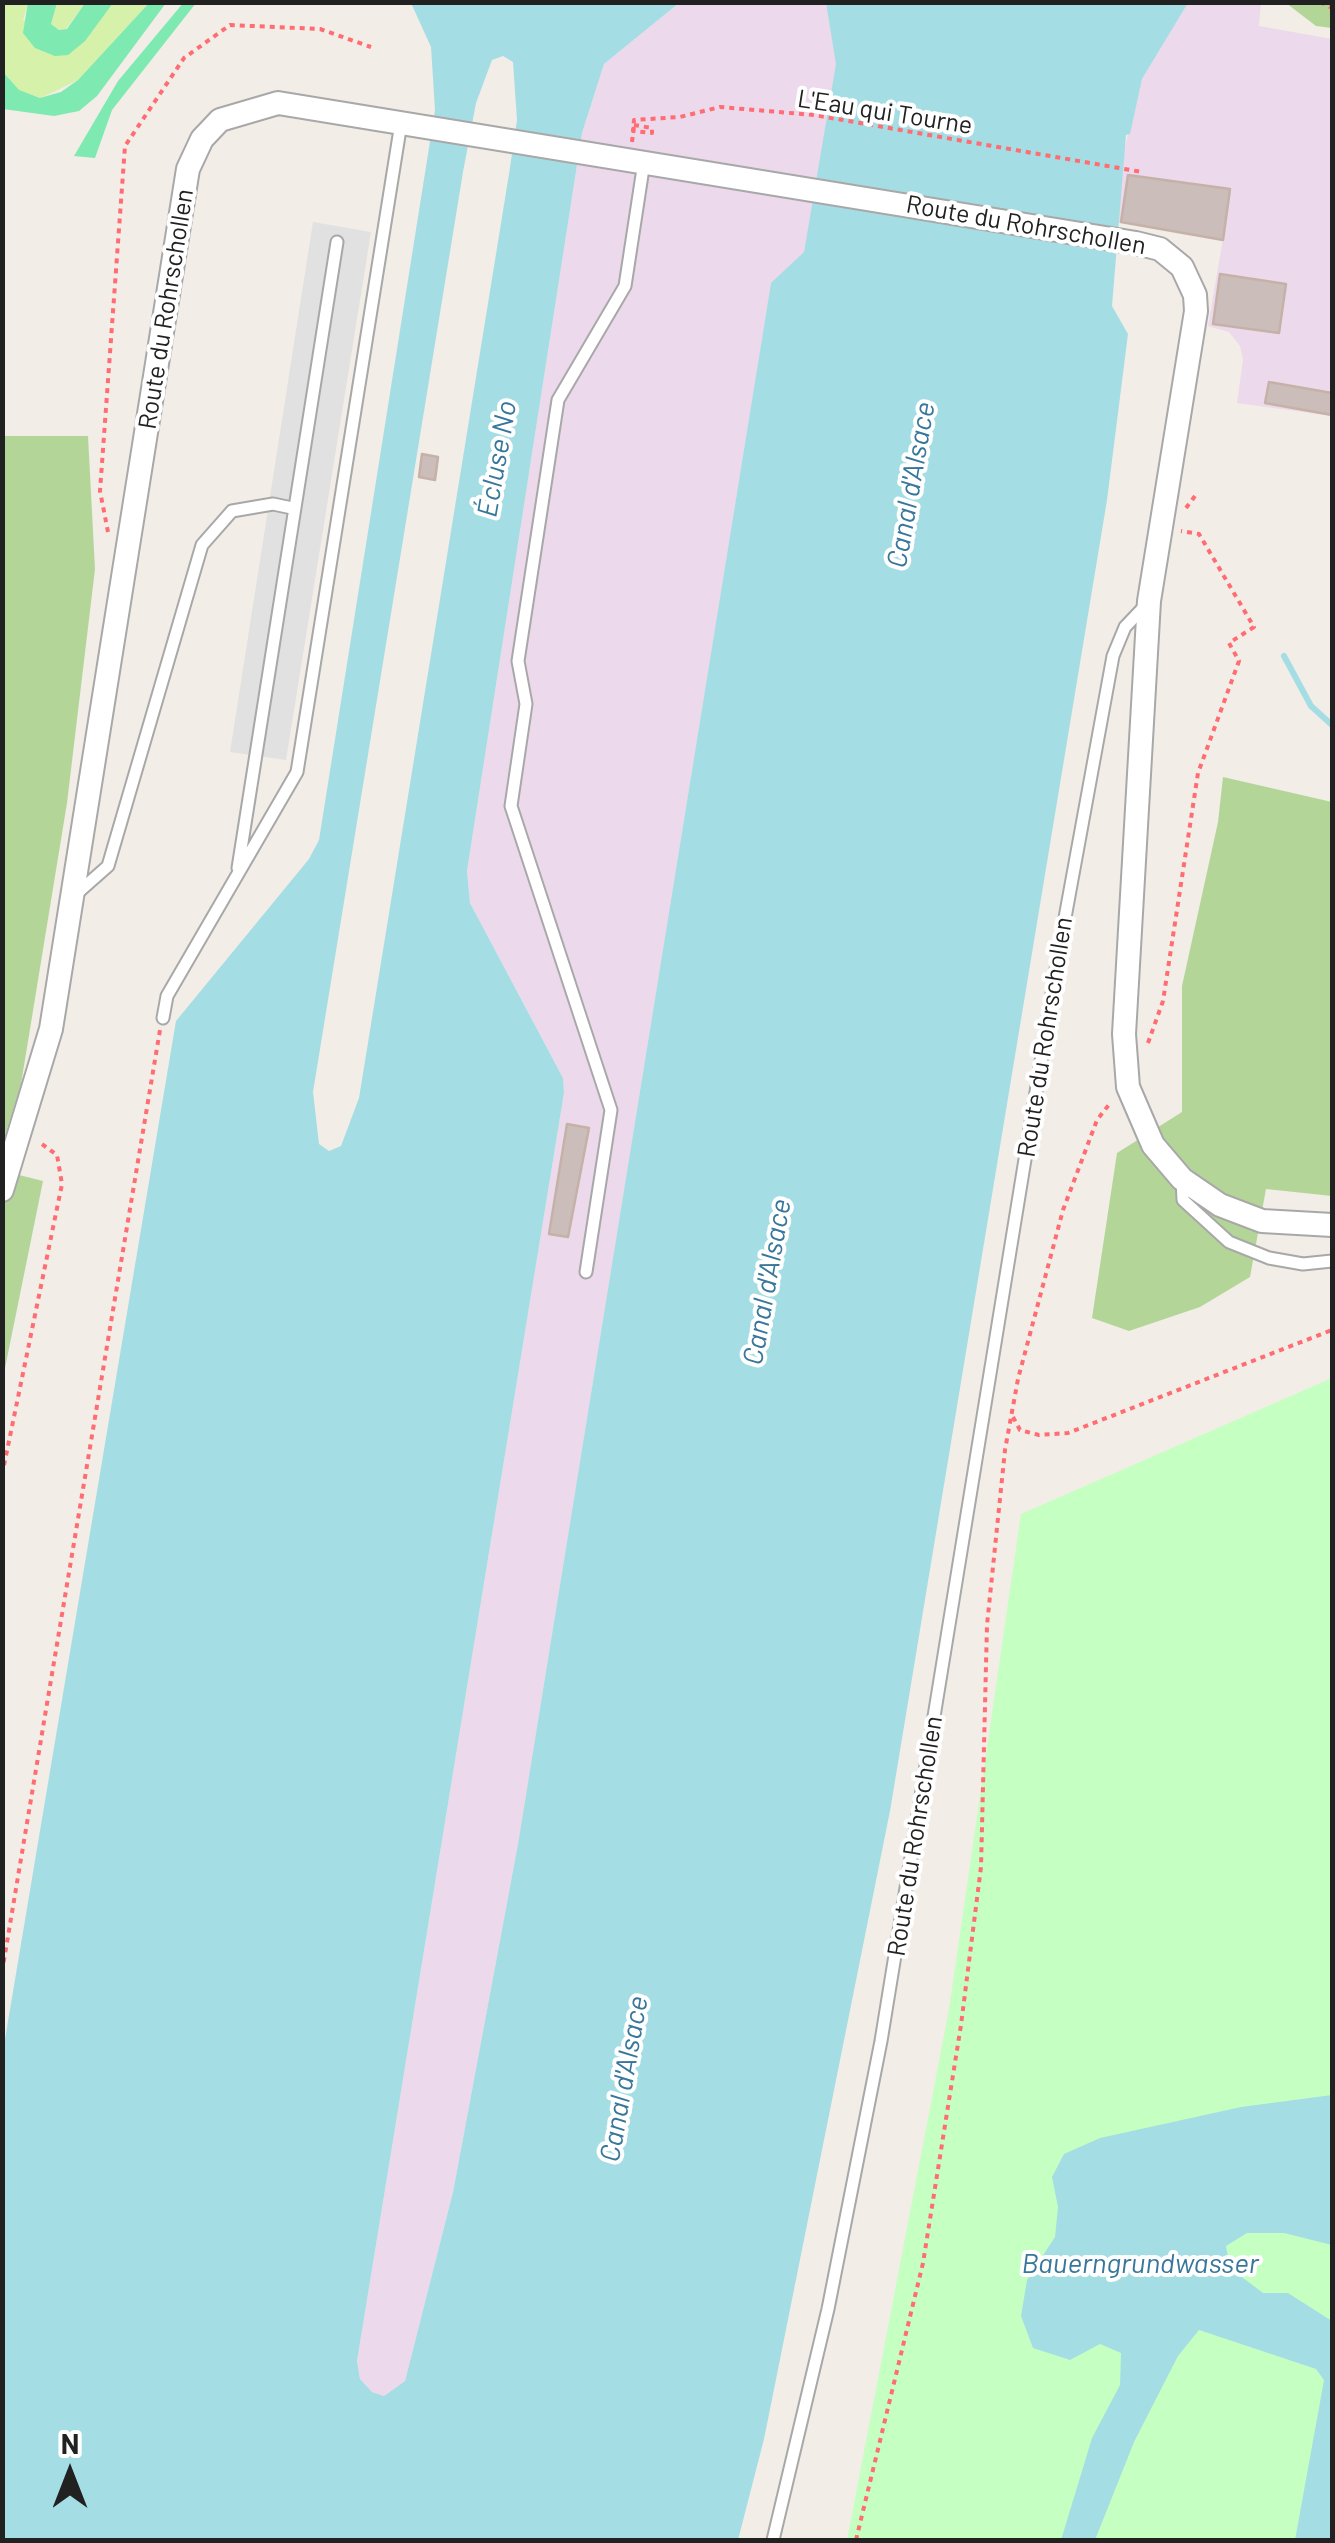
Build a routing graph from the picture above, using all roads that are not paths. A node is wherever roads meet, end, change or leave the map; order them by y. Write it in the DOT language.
graph roads {
  1 [pos="402,123"];
  2 [pos="638,152"];
  3 [pos="337,242"];
  4 [pos="292,508"];
  5 [pos="1149,601"];
  6 [pos="237,877"];
  7 [pos="70,898"];
  8 [pos="162,1018"];
  9 [pos="1182,1179"];
  10 [pos="2,1190"];
  11 [pos="1332,1225"];
  12 [pos="1332,1260"];
  13 [pos="586,1272"];
  14 [pos="773,2540"];
  1 -- 2 [label="street, Route du Rohrschollen"];
  1 -- 6 [label="lane"];
  1 -- 7 [label="street, Route du Rohrschollen"];
  2 -- 5 [label="street, Route du Rohrschollen"];
  2 -- 13 [label="lane"];
  3 -- 4 [label="lane"];
  4 -- 6 [label="lane"];
  4 -- 7 [label="lane"];
  5 -- 9 [label="street"];
  5 -- 14 [label="lane, Route du Rohrschollen"];
  6 -- 8 [label="lane"];
  7 -- 10 [label="street, Route du Rohrschollen"];
  9 -- 11 [label="street"];
  9 -- 12 [label="lane"];
}
